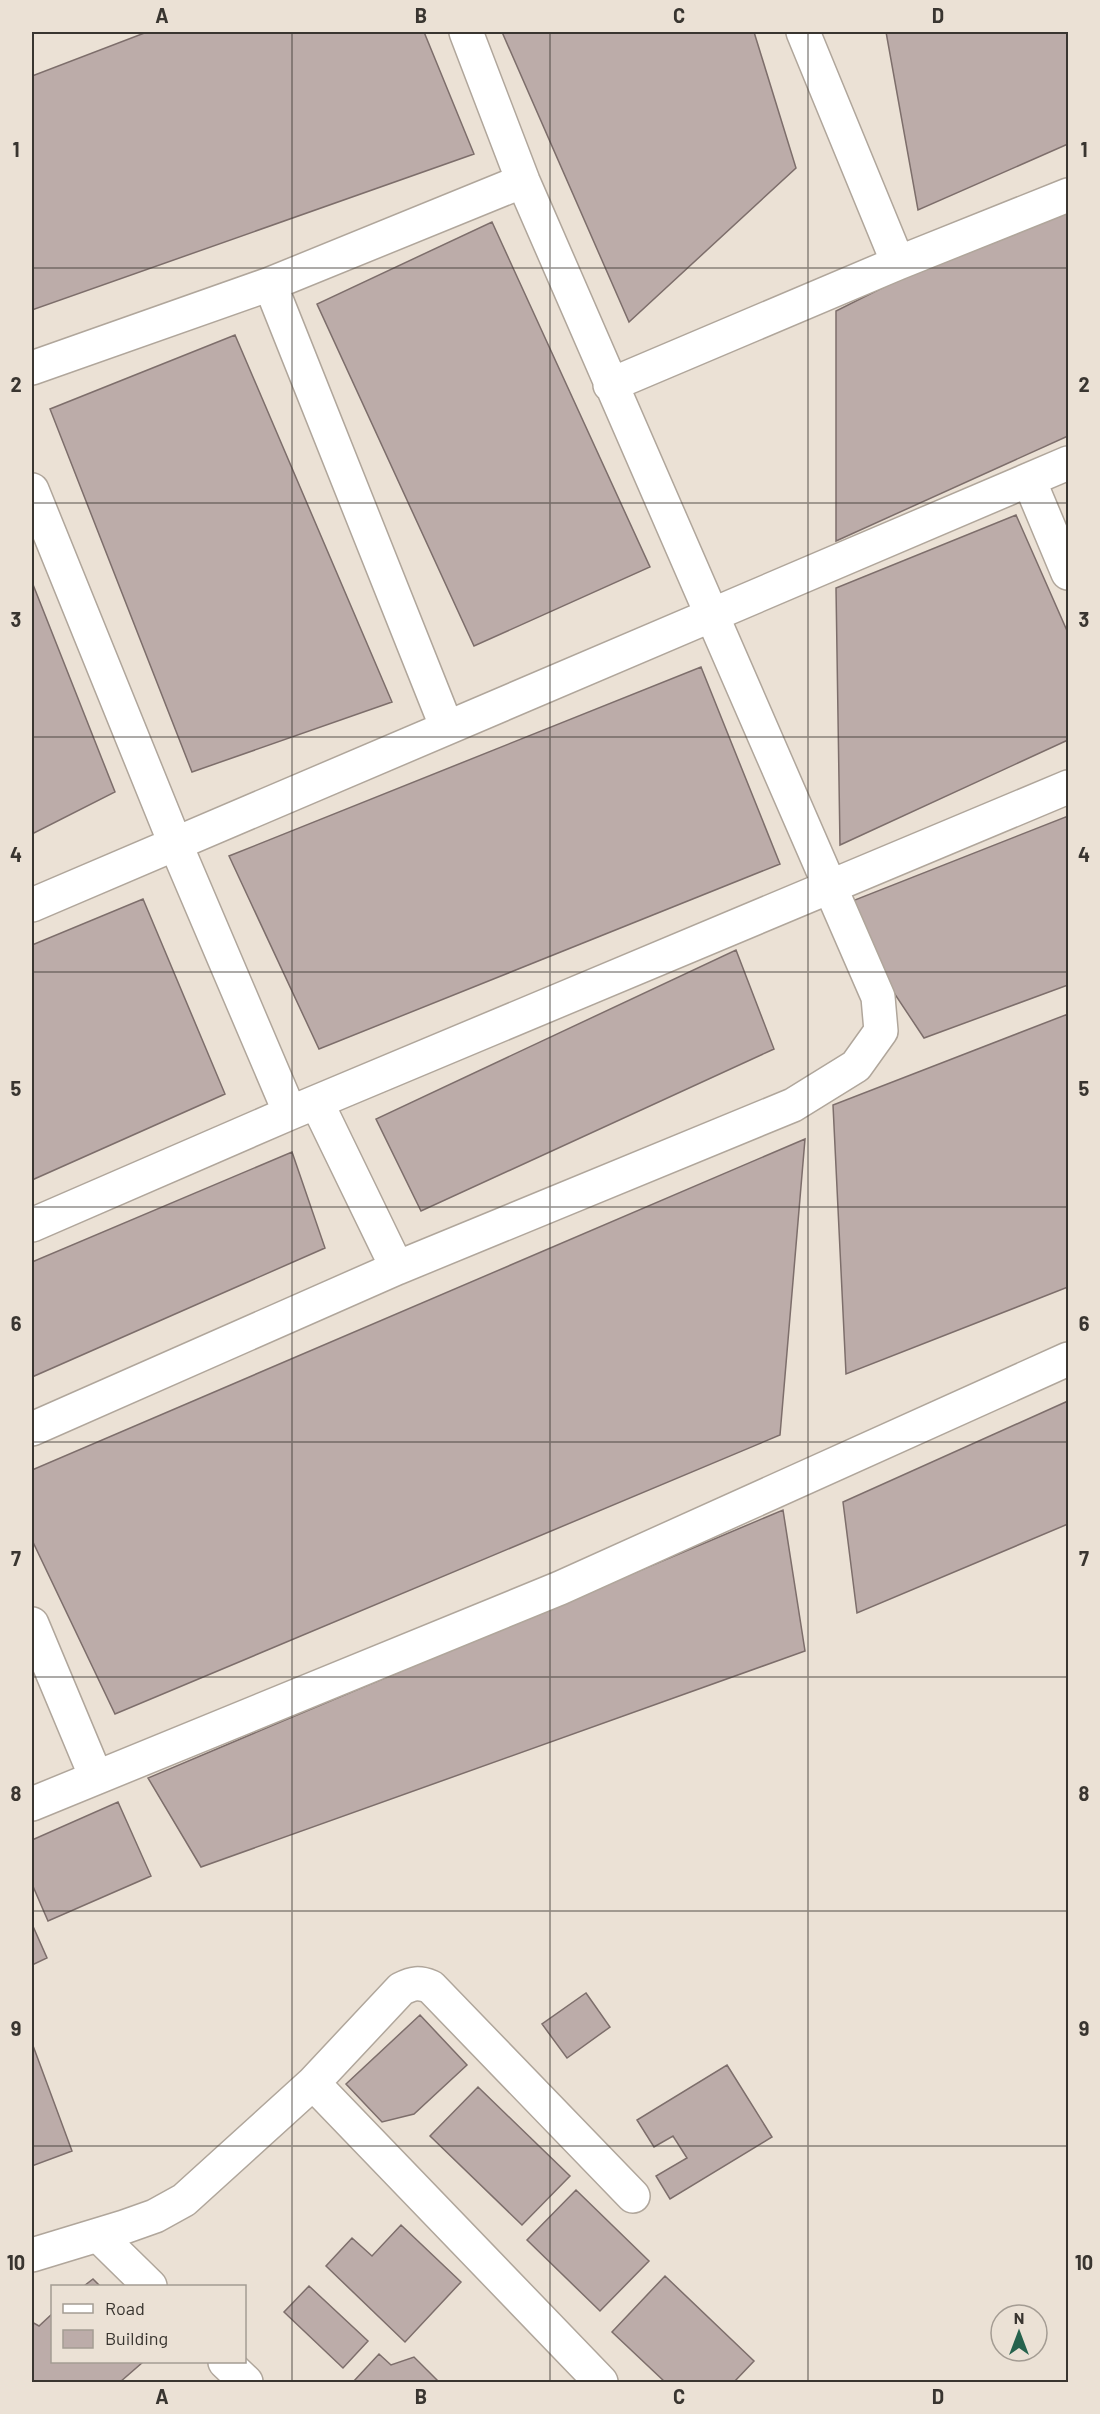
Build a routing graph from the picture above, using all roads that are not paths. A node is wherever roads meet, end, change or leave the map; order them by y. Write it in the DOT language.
graph roads {
  1 [pos="466,32"];
  2 [pos="803,32"];
  3 [pos="523,181"];
  4 [pos="1068,195"];
  5 [pos="898,263"];
  6 [pos="270,284"];
  7 [pos="32,368"];
  8 [pos="610,385"];
  9 [pos="1068,463"];
  10 [pos="1029,480"];
  11 [pos="32,490"];
  12 [pos="1068,573"];
  13 [pos="711,615"];
  14 [pos="447,728"];
  15 [pos="1068,787"];
  16 [pos="175,843"];
  17 [pos="829,888"];
  18 [pos="32,905"];
  19 [pos="303,1108"];
  20 [pos="32,1225"];
  21 [pos="397,1268"];
  22 [pos="1068,1359"];
  23 [pos="32,1429"];
  24 [pos="32,1624"];
  25 [pos="96,1777"];
  26 [pos="32,1804"];
  27 [pos="313,2083"];
  28 [pos="633,2196"];
  29 [pos="99,2236"];
  30 [pos="32,2255"];
  31 [pos="149,2285"];
  32 [pos="227,2363"];
  33 [pos="246,2382"];
  34 [pos="601,2382"];
  1 -- 3 [label="street"];
  2 -- 5 [label="street"];
  3 -- 6 [label="street"];
  3 -- 8 [label="street"];
  4 -- 5 [label="street"];
  5 -- 8 [label="street"];
  6 -- 7 [label="street"];
  6 -- 14 [label="street"];
  8 -- 13 [label="street"];
  9 -- 10 [label="street"];
  10 -- 12 [label="street"];
  10 -- 13 [label="street"];
  11 -- 16 [label="street"];
  13 -- 14 [label="street"];
  13 -- 17 [label="street"];
  14 -- 16 [label="street"];
  15 -- 17 [label="street"];
  16 -- 18 [label="street"];
  16 -- 19 [label="street"];
  17 -- 19 [label="street"];
  17 -- 21 [label="street"];
  19 -- 20 [label="street"];
  19 -- 21 [label="street"];
  21 -- 23 [label="street"];
  22 -- 25 [label="street"];
  24 -- 25 [label="street"];
  25 -- 26 [label="street"];
  27 -- 28 [label="street"];
  27 -- 29 [label="street"];
  27 -- 34 [label="street"];
  29 -- 30 [label="street"];
  29 -- 31 [label="street"];
  32 -- 33 [label="street"];
}
